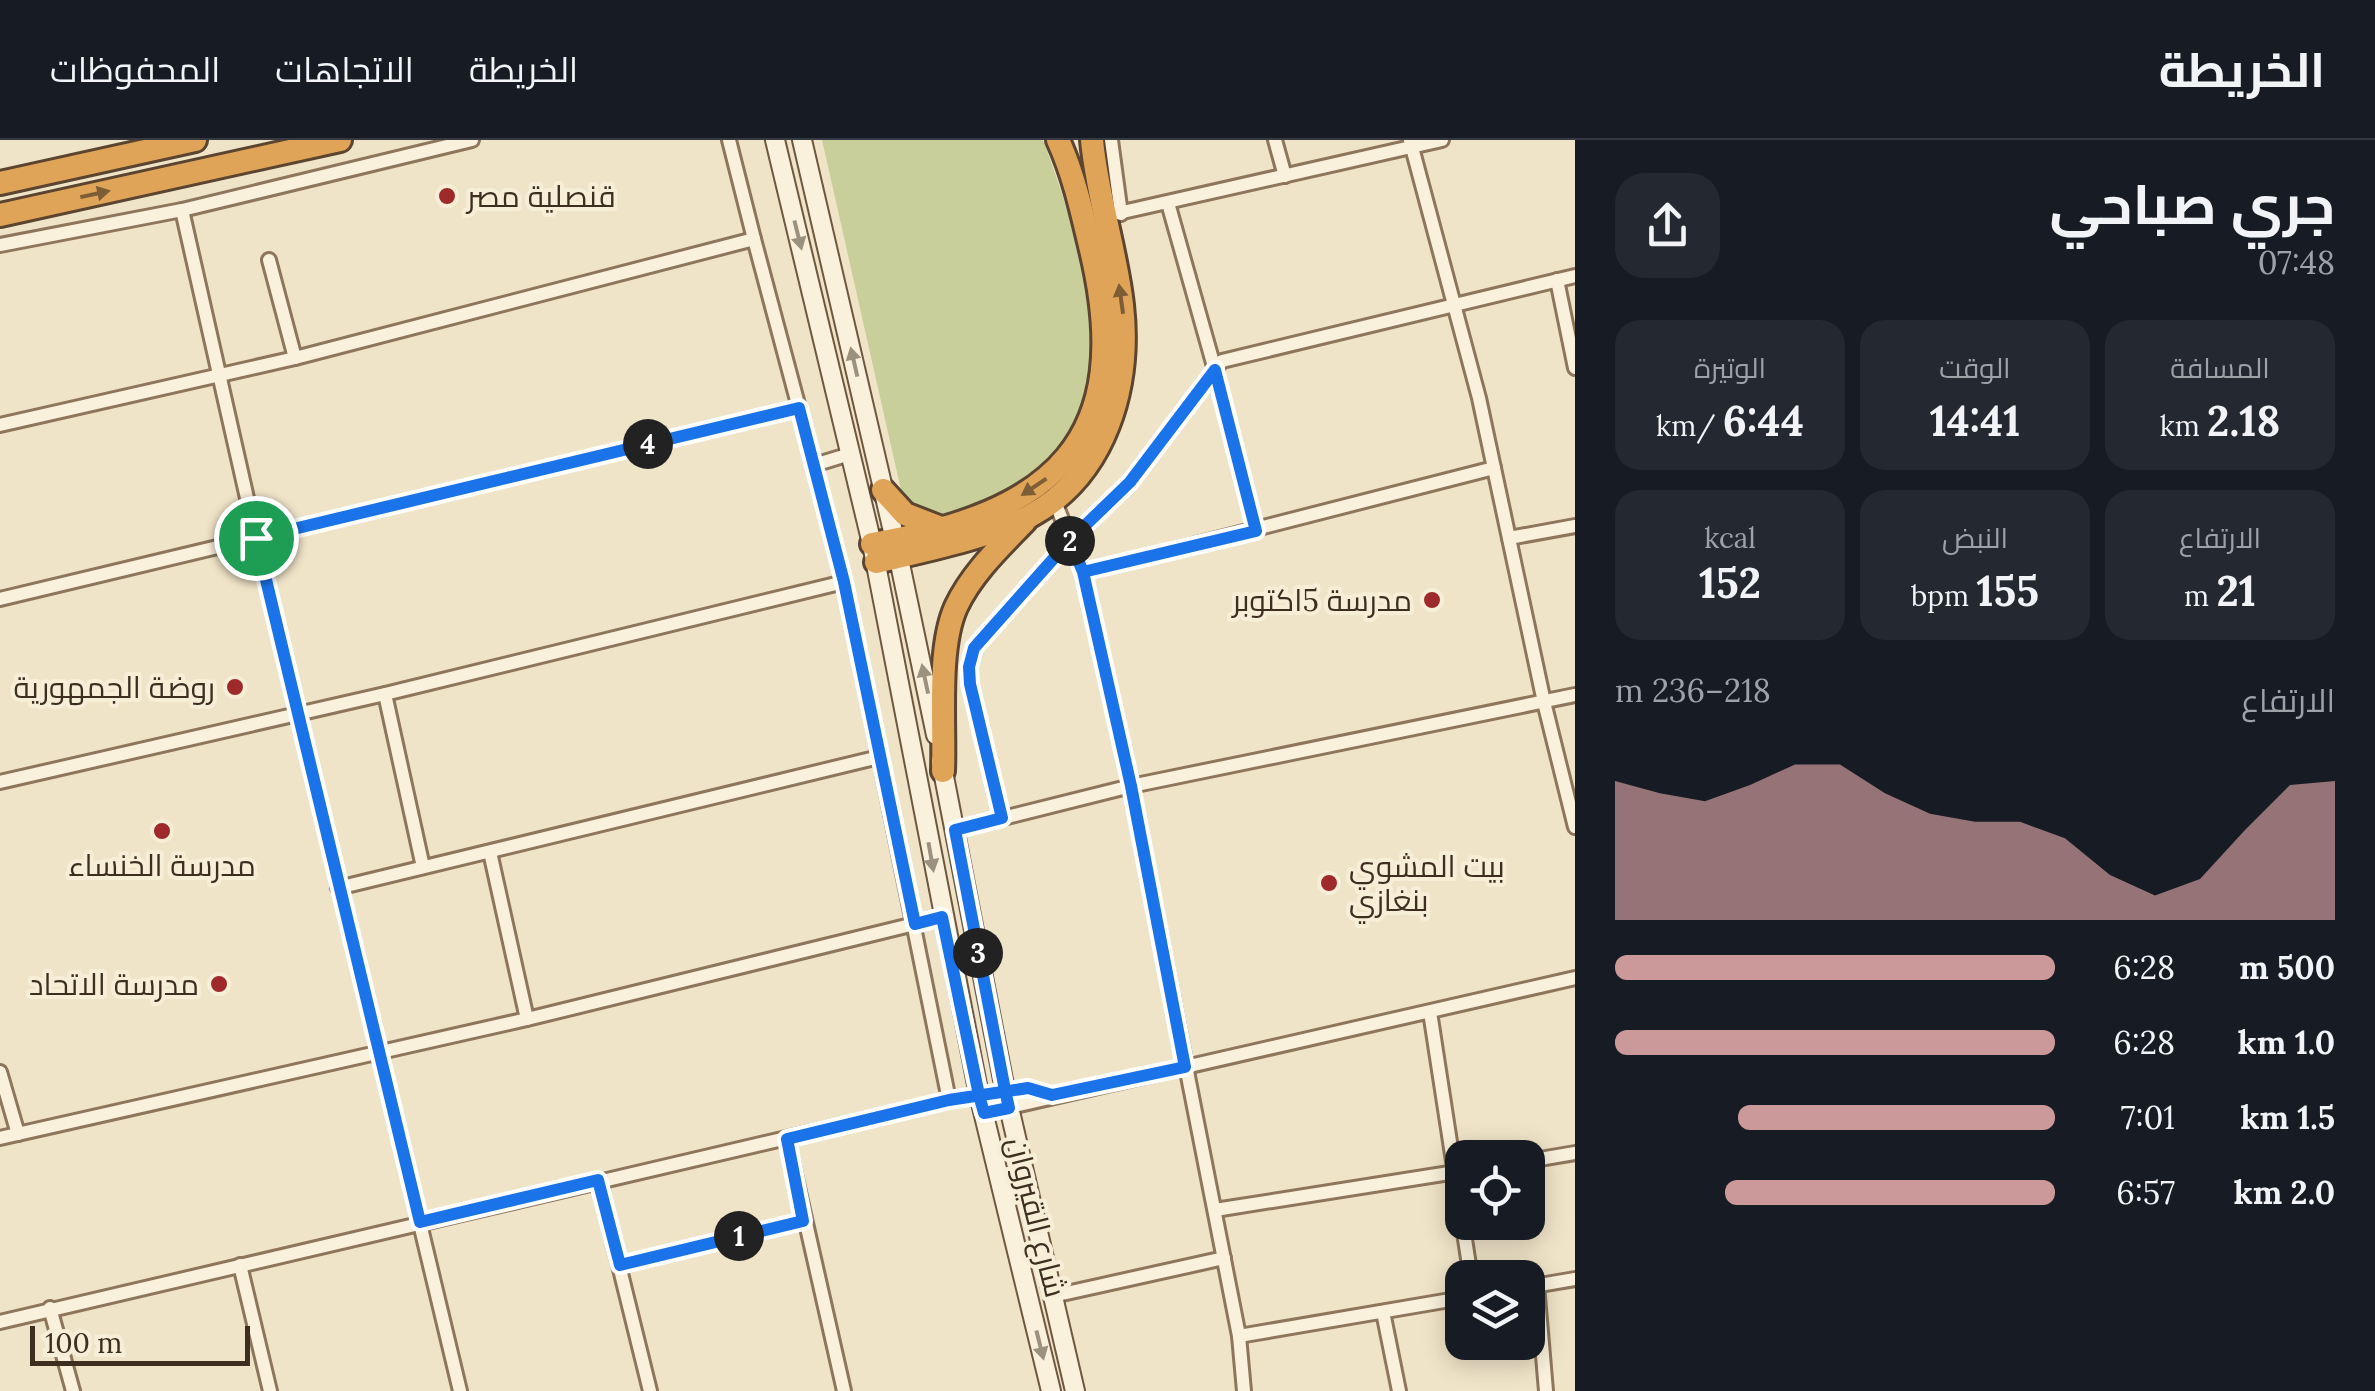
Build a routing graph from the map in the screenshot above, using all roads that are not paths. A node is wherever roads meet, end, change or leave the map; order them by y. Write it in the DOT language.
graph roads {
  1 [pos="195,140"];
  2 [pos="340,140"];
  3 [pos="472,140"];
  4 [pos="729,140"];
  5 [pos="775,140"];
  6 [pos="802,140"];
  7 [pos="1058,140"];
  8 [pos="1092,140"];
  9 [pos="1110,140"];
  10 [pos="1275,140"];
  11 [pos="1442,140"];
  12 [pos="1411,144"];
  13 [pos="1285,176"];
  14 [pos="0,183"];
  15 [pos="1168,203"];
  16 [pos="182,210"];
  17 [pos="0,214"];
  18 [pos="1113,215"];
  19 [pos="754,239"];
  20 [pos="0,245"];
  21 [pos="269,260"];
  22 [pos="1575,276"];
  23 [pos="1557,280"];
  24 [pos="1453,304"];
  25 [pos="294,358"];
  26 [pos="1575,368"];
  27 [pos="1215,370"];
  28 [pos="220,376"];
  29 [pos="799,408"];
  30 [pos="0,424"];
  31 [pos="850,454"];
  32 [pos="814,465"];
  33 [pos="1494,468"];
  34 [pos="883,490"];
  35 [pos="1054,499"];
  36 [pos="1029,517"];
  37 [pos="1575,526"];
  38 [pos="945,529"];
  39 [pos="1256,531"];
  40 [pos="256,538"];
  41 [pos="1509,538"];
  42 [pos="1070,540"];
  43 [pos="885,551"];
  44 [pos="1083,572"];
  45 [pos="844,582"];
  46 [pos="0,599"];
  47 [pos="385,694"];
  48 [pos="1575,695"];
  49 [pos="1544,702"];
  50 [pos="298,714"];
  51 [pos="878,757"];
  52 [pos="943,771"];
  53 [pos="0,782"];
  54 [pos="1131,786"];
  55 [pos="1002,818"];
  56 [pos="1575,827"];
  57 [pos="955,830"];
  58 [pos="490,852"];
  59 [pos="423,868"];
  60 [pos="338,888"];
  61 [pos="942,917"];
  62 [pos="915,924"];
  63 [pos="1575,978"];
  64 [pos="1430,1012"];
  65 [pos="528,1019"];
  66 [pos="380,1052"];
  67 [pos="1185,1067"];
  68 [pos="0,1072"];
  69 [pos="1007,1099"];
  70 [pos="949,1100"];
  71 [pos="981,1104"];
  72 [pos="18,1134"];
  73 [pos="0,1138"];
  74 [pos="787,1139"];
  75 [pos="1452,1140"];
  76 [pos="1575,1153"];
  77 [pos="1545,1158"];
  78 [pos="1445,1174"];
  79 [pos="598,1180"];
  80 [pos="1215,1210"];
  81 [pos="803,1221"];
  82 [pos="420,1222"];
  83 [pos="1224,1258"];
  84 [pos="240,1265"];
  85 [pos="620,1265"];
  86 [pos="1575,1279"];
  87 [pos="1545,1284"];
  88 [pos="1053,1296"];
  89 [pos="1445,1301"];
  90 [pos="50,1308"];
  91 [pos="1383,1312"];
  92 [pos="0,1322"];
  93 [pos="1239,1336"];
  94 [pos="1542,1360"];
  95 [pos="73,1391"];
  96 [pos="270,1391"];
  97 [pos="460,1391"];
  98 [pos="650,1391"];
  99 [pos="844,1391"];
  100 [pos="1051,1391"];
  101 [pos="1075,1391"];
  102 [pos="1244,1391"];
  103 [pos="1398,1391"];
  104 [pos="1546,1391"];
  1 -- 14 [label="highway"];
  17 -- 2 [label="highway, one-way"];
  3 -- 16 [label="street"];
  4 -- 19 [label="street"];
  5 -- 31 [label="main road, one-way"];
  34 -- 6 [label="main road, one-way"];
  7 -- 38 [label="highway, one-way"];
  8 -- 18 [label="highway"];
  9 -- 18 [label="street"];
  10 -- 13 [label="street"];
  11 -- 12 [label="street"];
  12 -- 13 [label="street"];
  12 -- 24 [label="street"];
  13 -- 15 [label="street"];
  15 -- 18 [label="street"];
  15 -- 27 [label="street"];
  16 -- 20 [label="street"];
  16 -- 28 [label="street"];
  35 -- 18 [label="highway, one-way"];
  19 -- 25 [label="street"];
  19 -- 29 [label="street"];
  21 -- 25 [label="street"];
  22 -- 23 [label="street"];
  23 -- 24 [label="street"];
  23 -- 26 [label="street"];
  24 -- 27 [label="street"];
  24 -- 33 [label="street"];
  25 -- 28 [label="street"];
  27 -- 39 [label="street"];
  27 -- 42 [label="street"];
  28 -- 30 [label="street"];
  28 -- 40 [label="street"];
  29 -- 32 [label="street"];
  29 -- 40 [label="street"];
  31 -- 32 [label="street"];
  31 -- 43 [label="main road"];
  32 -- 45 [label="street"];
  33 -- 39 [label="street"];
  33 -- 41 [label="street"];
  34 -- 38 [label="highway"];
  34 -- 43 [label="main road"];
  35 -- 36 [label="highway"];
  35 -- 42 [label="street"];
  36 -- 43 [label="highway"];
  36 -- 52 [label="highway"];
  37 -- 41 [label="street"];
  38 -- 43 [label="highway"];
  39 -- 44 [label="street"];
  40 -- 46 [label="street"];
  40 -- 50 [label="street"];
  41 -- 49 [label="street"];
  42 -- 44 [label="street"];
  42 -- 55 [label="street"];
  52 -- 43 [label="main road, one-way"];
  43 -- 61 [label="main road, شارع القيروان, one-way"];
  44 -- 54 [label="street"];
  45 -- 47 [label="street"];
  45 -- 51 [label="street"];
  47 -- 50 [label="street"];
  47 -- 59 [label="street"];
  48 -- 49 [label="street"];
  49 -- 54 [label="street"];
  49 -- 56 [label="street"];
  50 -- 53 [label="street"];
  50 -- 60 [label="street"];
  51 -- 58 [label="street"];
  51 -- 62 [label="street"];
  52 -- 57 [label="main road"];
  54 -- 55 [label="street"];
  54 -- 67 [label="street"];
  55 -- 57 [label="street"];
  57 -- 69 [label="main road"];
  58 -- 59 [label="street"];
  58 -- 65 [label="street"];
  59 -- 60 [label="street"];
  60 -- 66 [label="street"];
  61 -- 62 [label="street"];
  61 -- 71 [label="main road, شارع القيروان"];
  62 -- 65 [label="street"];
  62 -- 70 [label="street"];
  63 -- 64 [label="street"];
  64 -- 67 [label="street"];
  64 -- 75 [label="street"];
  65 -- 66 [label="street"];
  66 -- 72 [label="street"];
  66 -- 82 [label="street"];
  67 -- 69 [label="street"];
  67 -- 80 [label="street"];
  68 -- 72 [label="street"];
  69 -- 71 [label="street"];
  69 -- 88 [label="main road"];
  70 -- 71 [label="street"];
  70 -- 74 [label="street"];
  71 -- 100 [label="main road, شارع القيروان, one-way"];
  72 -- 73 [label="street"];
  74 -- 79 [label="street"];
  74 -- 81 [label="street"];
  76 -- 77 [label="street"];
  78 -- 80 [label="street"];
  79 -- 82 [label="street"];
  79 -- 85 [label="street"];
  80 -- 83 [label="street"];
  81 -- 85 [label="street"];
  81 -- 99 [label="street"];
  82 -- 84 [label="street"];
  82 -- 97 [label="street"];
  83 -- 88 [label="street"];
  83 -- 93 [label="street"];
  84 -- 90 [label="street"];
  84 -- 96 [label="street"];
  85 -- 98 [label="street"];
  86 -- 87 [label="street"];
  88 -- 101 [label="main road"];
  89 -- 91 [label="street"];
  90 -- 92 [label="street"];
  90 -- 95 [label="street"];
  91 -- 93 [label="street"];
  91 -- 103 [label="street"];
  93 -- 102 [label="street"];
  94 -- 104 [label="street"];
}
